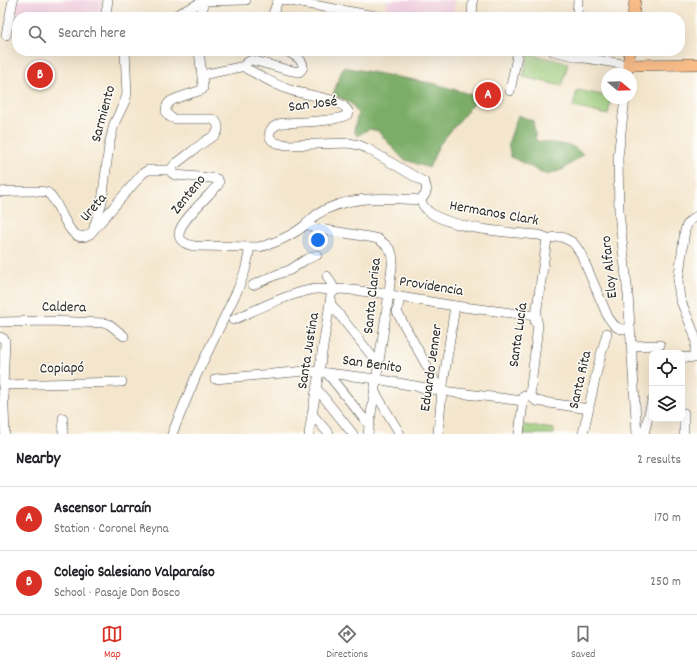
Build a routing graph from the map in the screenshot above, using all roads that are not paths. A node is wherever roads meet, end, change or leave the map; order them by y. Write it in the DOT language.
graph roads {
  1 [pos="13,0"];
  2 [pos="108,0"];
  3 [pos="246,0"];
  4 [pos="278,0"];
  5 [pos="284,0"];
  6 [pos="473,0"];
  7 [pos="578,0"];
  8 [pos="635,0"];
  9 [pos="204,1"];
  10 [pos="106,12"];
  11 [pos="182,12"];
  12 [pos="202,12"];
  13 [pos="274,12"];
  14 [pos="352,12"];
  15 [pos="472,12"];
  16 [pos="577,12"];
  17 [pos="634,12"];
  18 [pos="6,35"];
  19 [pos="125,56"];
  20 [pos="200,56"];
  21 [pos="294,56"];
  22 [pos="517,56"];
  23 [pos="583,56"];
  24 [pos="629,56"];
  25 [pos="697,64"];
  26 [pos="245,66"];
  27 [pos="625,68"];
  28 [pos="628,68"];
  29 [pos="637,68"];
  30 [pos="202,75"];
  31 [pos="510,91"];
  32 [pos="624,104"];
  33 [pos="171,170"];
  34 [pos="0,192"];
  35 [pos="421,200"];
  36 [pos="697,216"];
  37 [pos="307,224"];
  38 [pos="94,230"];
  39 [pos="547,239"];
  40 [pos="248,247"];
  41 [pos="317,255"];
  42 [pos="327,276"];
  43 [pos="253,285"];
  44 [pos="335,290"];
  45 [pos="389,294"];
  46 [pos="400,297"];
  47 [pos="330,303"];
  48 [pos="455,306"];
  49 [pos="536,316"];
  50 [pos="232,320"];
  51 [pos="0,322"];
  52 [pos="630,329"];
  53 [pos="607,333"];
  54 [pos="124,336"];
  55 [pos="0,337"];
  56 [pos="660,345"];
  57 [pos="631,346"];
  58 [pos="685,357"];
  59 [pos="379,365"];
  60 [pos="323,372"];
  61 [pos="215,379"];
  62 [pos="377,379"];
  63 [pos="122,382"];
  64 [pos="3,384"];
  65 [pos="317,389"];
  66 [pos="440,391"];
  67 [pos="375,392"];
  68 [pos="524,401"];
  69 [pos="589,409"];
  70 [pos="649,413"];
  71 [pos="312,414"];
  72 [pos="63,418"];
  73 [pos="684,422"];
  74 [pos="369,429"];
  75 [pos="5,434"];
  76 [pos="63,434"];
  77 [pos="172,434"];
  78 [pos="309,434"];
  79 [pos="329,434"];
  80 [pos="353,434"];
  81 [pos="400,434"];
  82 [pos="438,434"];
  83 [pos="519,434"];
  84 [pos="583,434"];
  85 [pos="637,434"];
  86 [pos="644,434"];
  87 [pos="684,434"];
  1 -- 18 [label="street"];
  2 -- 10 [label="street"];
  3 -- 9 [label="street"];
  4 -- 13 [label="street"];
  5 -- 14 [label="street"];
  6 -- 15 [label="street"];
  7 -- 16 [label="street"];
  8 -- 17 [label="main road"];
  9 -- 11 [label="street"];
  9 -- 12 [label="street"];
  19 -- 38 [label="street, Sarmiento"];
  20 -- 30 [label="street, Zenteno"];
  21 -- 26 [label="street"];
  22 -- 31 [label="street"];
  23 -- 27 [label="street"];
  24 -- 28 [label="main road"];
  25 -- 29 [label="main road"];
  26 -- 30 [label="street"];
  26 -- 35 [label="street, San José"];
  30 -- 33 [label="street, Zenteno"];
  32 -- 52 [label="street, Eloy Alfaro"];
  33 -- 38 [label="street, Ureta"];
  33 -- 40 [label="street, Zenteno"];
  34 -- 38 [label="street, Ureta"];
  35 -- 37 [label="street"];
  35 -- 39 [label="street, Hermanos Clark"];
  36 -- 58 [label="street"];
  37 -- 40 [label="street"];
  37 -- 45 [label="street, Santa Clarisa"];
  39 -- 49 [label="street, Santa Lucía"];
  39 -- 52 [label="street, Hermanos Clark"];
  40 -- 77 [label="street"];
  41 -- 43 [label="street"];
  42 -- 44 [label="street"];
  44 -- 45 [label="street, Providencia"];
  44 -- 47 [label="street, Santa Justina"];
  44 -- 50 [label="street, Providencia"];
  45 -- 46 [label="street, Providencia"];
  45 -- 59 [label="street, Santa Clarisa"];
  46 -- 48 [label="street, Providencia"];
  46 -- 66 [label="street"];
  47 -- 59 [label="street"];
  47 -- 60 [label="street, Santa Justina"];
  48 -- 49 [label="street, Providencia"];
  48 -- 66 [label="street, Eduardo Jenner"];
  49 -- 68 [label="street, Santa Lucía"];
  49 -- 69 [label="street"];
  51 -- 54 [label="street, Caldera"];
  52 -- 57 [label="street, Eloy Alfaro"];
  53 -- 69 [label="street, Santa Rita"];
  55 -- 64 [label="street"];
  56 -- 57 [label="street"];
  57 -- 85 [label="street, Eloy Alfaro"];
  59 -- 62 [label="street, Santa Clarisa"];
  60 -- 61 [label="street, San Benito"];
  60 -- 62 [label="street, San Benito"];
  60 -- 65 [label="street, Santa Justina"];
  60 -- 74 [label="street"];
  62 -- 66 [label="street, San Benito"];
  62 -- 67 [label="street, Santa Clarisa"];
  63 -- 64 [label="street, Copiapó"];
  64 -- 75 [label="street"];
  65 -- 71 [label="street, Santa Justina"];
  65 -- 80 [label="street"];
  66 -- 68 [label="street, San Benito"];
  66 -- 82 [label="street, Eduardo Jenner"];
  67 -- 74 [label="street, Santa Clarisa"];
  67 -- 81 [label="street"];
  68 -- 83 [label="street, Santa Lucía"];
  69 -- 84 [label="street, Santa Rita"];
  70 -- 86 [label="street"];
  71 -- 78 [label="street, Santa Justina"];
  71 -- 79 [label="street"];
  72 -- 76 [label="street"];
  73 -- 87 [label="street"];
}
